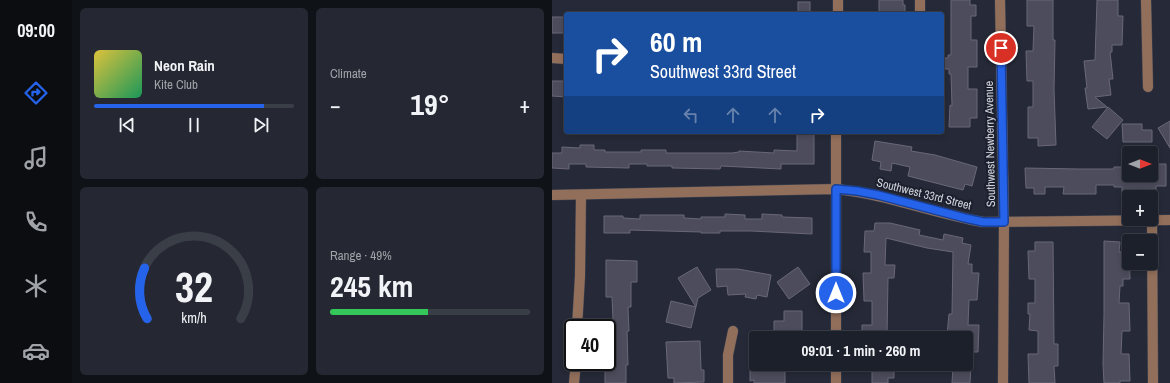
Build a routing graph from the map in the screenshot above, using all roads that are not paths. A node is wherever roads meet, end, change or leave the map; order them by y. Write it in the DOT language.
graph roads {
  1 [pos="838,0"];
  2 [pos="920,0"];
  3 [pos="1000,0"];
  4 [pos="1146,0"];
  5 [pos="838,12"];
  6 [pos="920,12"];
  7 [pos="552,58"];
  8 [pos="564,59"];
  9 [pos="1148,87"];
  10 [pos="836,134"];
  11 [pos="836,189"];
  12 [pos="552,195"];
  13 [pos="581,195"];
  14 [pos="1122,220"];
  15 [pos="1158,220"];
  16 [pos="1170,220"];
  17 [pos="1004,222"];
  18 [pos="1152,226"];
  19 [pos="578,319"];
  20 [pos="733,331"];
  21 [pos="836,331"];
  22 [pos="575,371"];
  23 [pos="836,371"];
  24 [pos="574,383"];
  25 [pos="728,383"];
  26 [pos="836,383"];
  27 [pos="1003,383"];
  28 [pos="1153,383"];
  1 -- 5 [label="street"];
  2 -- 6 [label="street"];
  3 -- 17 [label="street, Southwest Newberry Avenue"];
  4 -- 9 [label="street"];
  7 -- 8 [label="street"];
  10 -- 11 [label="street"];
  11 -- 13 [label="street, Southwest 33rd Street"];
  11 -- 17 [label="street, Southwest 33rd Street"];
  11 -- 21 [label="street"];
  12 -- 13 [label="street, Southwest 33rd Street"];
  13 -- 19 [label="street"];
  14 -- 17 [label="street, Southwest 33rd Street"];
  15 -- 16 [label="street, Southwest 33rd Street"];
  17 -- 27 [label="street, Southwest Newberry Avenue"];
  18 -- 28 [label="street"];
  20 -- 25 [label="street"];
  22 -- 24 [label="street"];
  23 -- 26 [label="street"];
}
